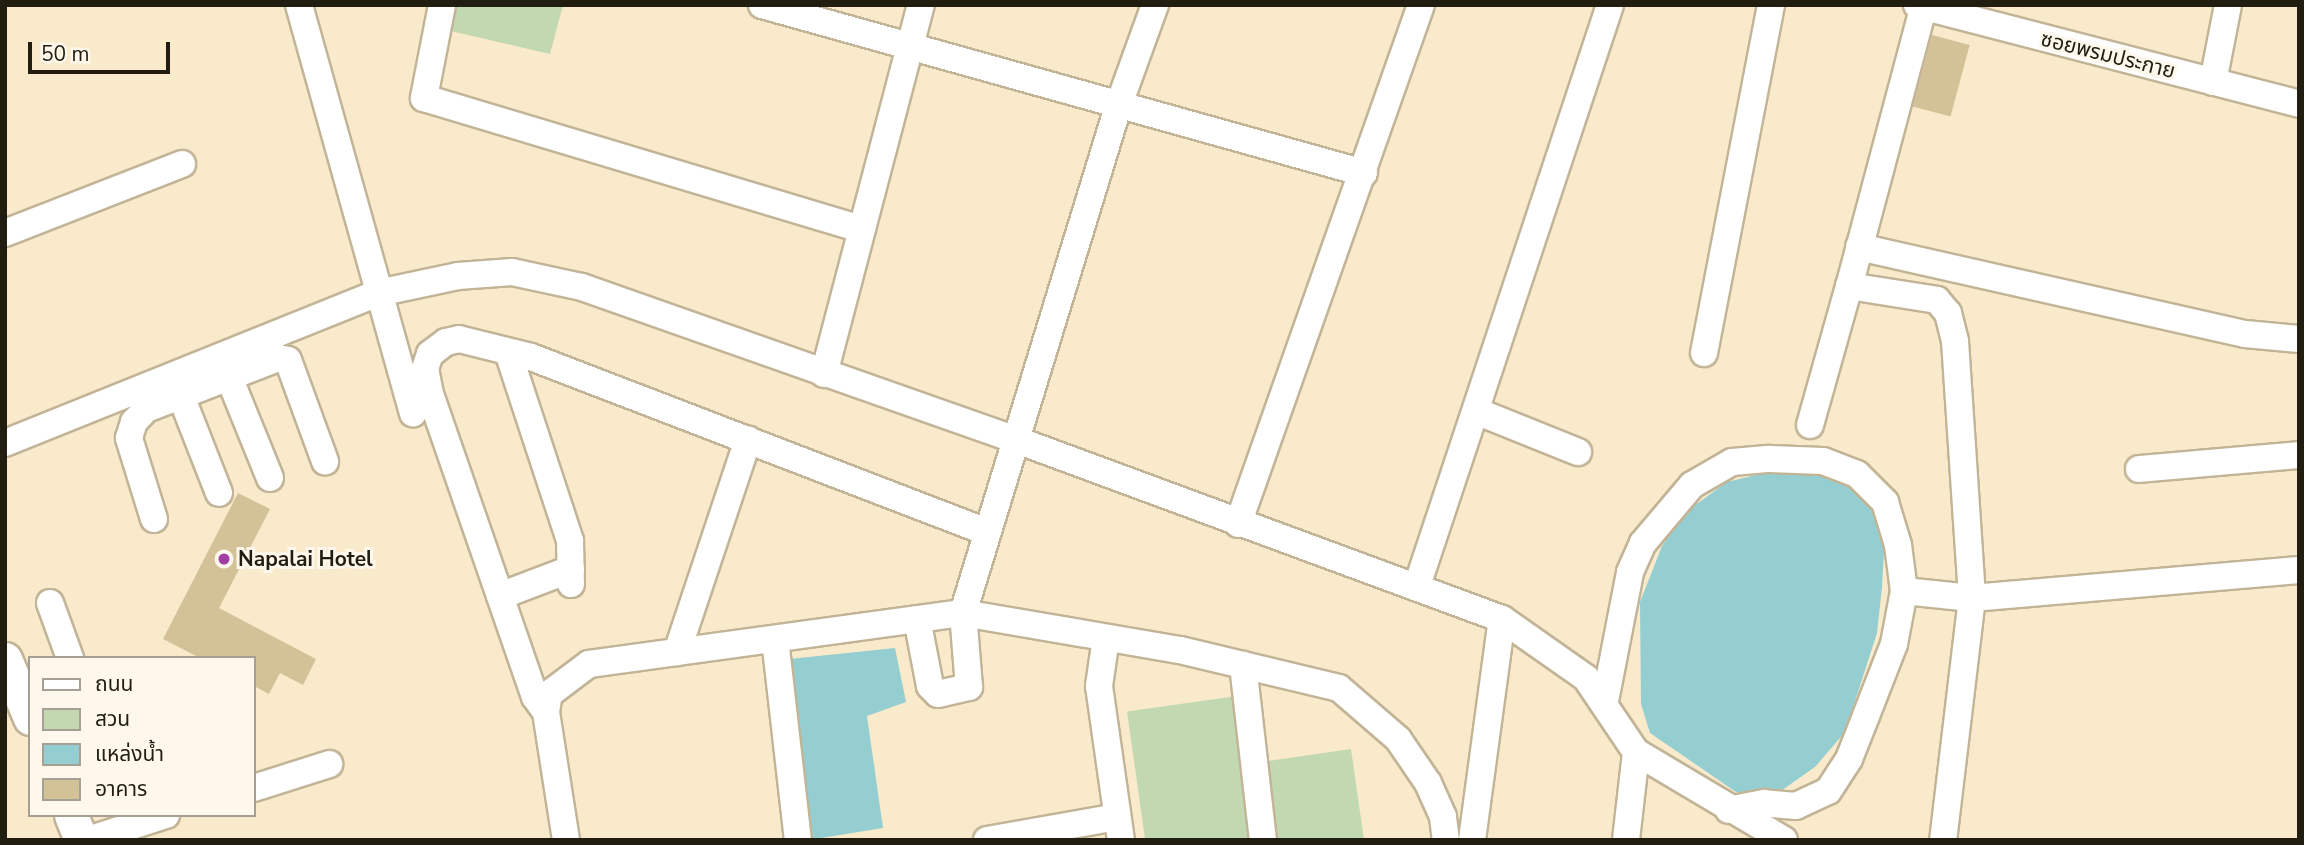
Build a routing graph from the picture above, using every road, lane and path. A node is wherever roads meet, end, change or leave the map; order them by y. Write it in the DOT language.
graph roads {
  1 [pos="299,5"];
  2 [pos="442,5"];
  3 [pos="762,5"];
  4 [pos="921,5"];
  5 [pos="1155,5"];
  6 [pos="1421,5"];
  7 [pos="1610,5"];
  8 [pos="1772,5"];
  9 [pos="2228,5"];
  10 [pos="1922,6"];
  11 [pos="910,48"];
  12 [pos="2213,82"];
  13 [pos="2299,104"];
  14 [pos="1118,107"];
  15 [pos="182,164"];
  16 [pos="1364,173"];
  17 [pos="862,229"];
  18 [pos="5,233"];
  19 [pos="1859,247"];
  20 [pos="1849,286"];
  21 [pos="378,293"];
  22 [pos="2299,339"];
  23 [pos="508,352"];
  24 [pos="1704,353"];
  25 [pos="824,374"];
  26 [pos="229,377"];
  27 [pos="181,396"];
  28 [pos="1476,411"];
  29 [pos="413,413"];
  30 [pos="1810,425"];
  31 [pos="1014,439"];
  32 [pos="748,440"];
  33 [pos="5,443"];
  34 [pos="1578,452"];
  35 [pos="2299,455"];
  36 [pos="326,461"];
  37 [pos="2138,469"];
  38 [pos="271,478"];
  39 [pos="219,493"];
  40 [pos="154,519"];
  41 [pos="1238,524"];
  42 [pos="987,532"];
  43 [pos="2299,570"];
  44 [pos="1417,586"];
  45 [pos="1904,592"];
  46 [pos="500,596"];
  47 [pos="1972,597"];
  48 [pos="50,603"];
  49 [pos="963,613"];
  50 [pos="917,619"];
  51 [pos="1502,619"];
  52 [pos="1106,638"];
  53 [pos="775,639"];
  54 [pos="677,652"];
  55 [pos="69,656"];
  56 [pos="5,659"];
  57 [pos="1243,665"];
  58 [pos="1605,701"];
  59 [pos="546,712"];
  60 [pos="28,713"];
  61 [pos="1636,752"];
  62 [pos="329,764"];
  63 [pos="256,787"];
  64 [pos="72,817"];
  65 [pos="160,817"];
  66 [pos="1742,824"];
  67 [pos="1119,829"];
  68 [pos="81,840"];
  69 [pos="88,840"];
  70 [pos="566,840"];
  71 [pos="798,840"];
  72 [pos="987,840"];
  73 [pos="1263,840"];
  74 [pos="1446,840"];
  75 [pos="1472,840"];
  76 [pos="1626,840"];
  77 [pos="1784,840"];
  78 [pos="1943,840"];
  1 -- 21 [label="street"];
  2 -- 17 [label="street"];
  3 -- 11 [label="street"];
  4 -- 11 [label="street"];
  5 -- 14 [label="street"];
  6 -- 16 [label="street"];
  7 -- 28 [label="street"];
  8 -- 24 [label="street"];
  9 -- 12 [label="street"];
  10 -- 12 [label="street, ซอยพรมประกาย"];
  10 -- 19 [label="street"];
  11 -- 14 [label="street"];
  11 -- 17 [label="street"];
  12 -- 13 [label="street, ซอยพรมประกาย"];
  14 -- 16 [label="street"];
  14 -- 31 [label="street"];
  15 -- 18 [label="street"];
  16 -- 41 [label="street"];
  17 -- 25 [label="street"];
  19 -- 20 [label="street"];
  19 -- 22 [label="street"];
  20 -- 30 [label="street"];
  20 -- 47 [label="street"];
  21 -- 25 [label="street"];
  21 -- 29 [label="street"];
  21 -- 33 [label="street"];
  23 -- 32 [label="street"];
  23 -- 46 [label="street"];
  23 -- 46 [label="street"];
  25 -- 31 [label="street"];
  26 -- 27 [label="street"];
  26 -- 36 [label="street"];
  26 -- 38 [label="street"];
  27 -- 39 [label="street"];
  27 -- 40 [label="street"];
  28 -- 34 [label="street"];
  28 -- 44 [label="street"];
  31 -- 41 [label="street"];
  31 -- 42 [label="street"];
  32 -- 42 [label="street"];
  32 -- 54 [label="street"];
  35 -- 37 [label="street"];
  41 -- 44 [label="street"];
  42 -- 49 [label="street"];
  43 -- 47 [label="street"];
  44 -- 51 [label="street"];
  45 -- 47 [label="street"];
  45 -- 58 [label="street"];
  45 -- 66 [label="street"];
  46 -- 59 [label="street"];
  47 -- 78 [label="street"];
  48 -- 55 [label="street"];
  49 -- 50 [label="street"];
  49 -- 50 [label="street"];
  49 -- 52 [label="street"];
  50 -- 53 [label="street"];
  51 -- 58 [label="street"];
  51 -- 75 [label="street"];
  52 -- 57 [label="street"];
  52 -- 67 [label="street"];
  53 -- 54 [label="street"];
  53 -- 71 [label="street"];
  54 -- 59 [label="street"];
  56 -- 60 [label="main road"];
  57 -- 73 [label="street"];
  57 -- 74 [label="street"];
  58 -- 61 [label="street"];
  59 -- 70 [label="street"];
  61 -- 66 [label="street"];
  61 -- 76 [label="street"];
  62 -- 63 [label="street"];
  64 -- 68 [label="main road"];
  65 -- 69 [label="street"];
  66 -- 77 [label="street"];
  67 -- 72 [label="street"];
}
